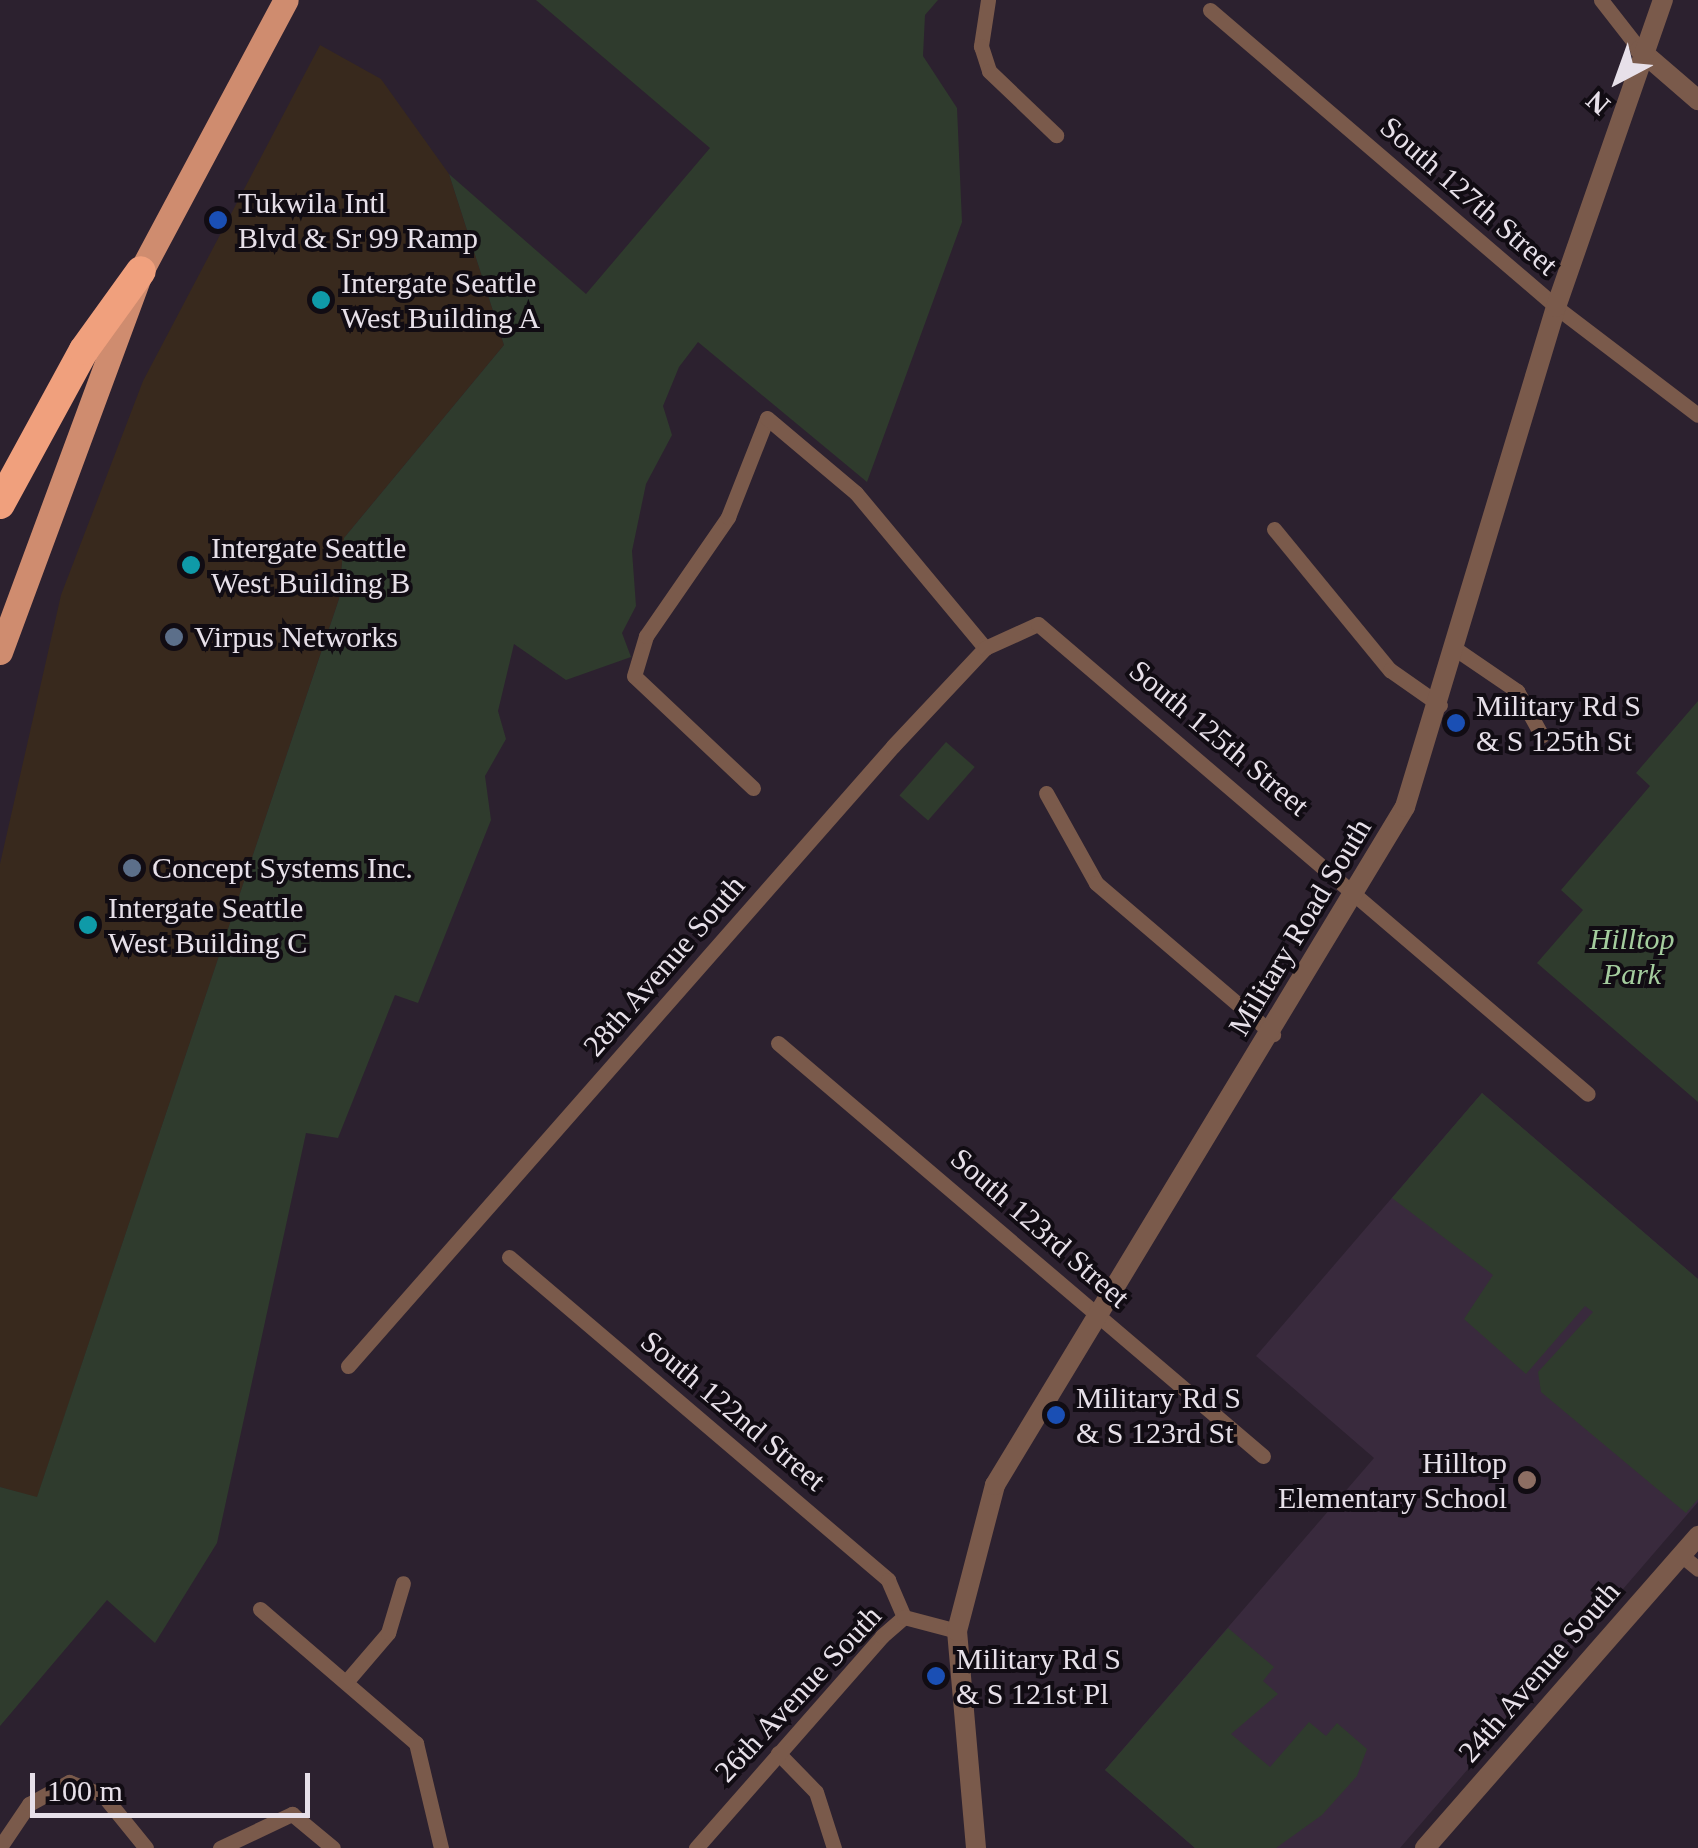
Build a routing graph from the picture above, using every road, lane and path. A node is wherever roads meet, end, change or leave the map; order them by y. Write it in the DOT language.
graph roads {
  1 [pos="286,0"];
  2 [pos="988,0"];
  3 [pos="1601,0"];
  4 [pos="1662,0"];
  5 [pos="1210,10"];
  6 [pos="1640,50"];
  7 [pos="1698,100"];
  8 [pos="1056,134"];
  9 [pos="141,271"];
  10 [pos="1556,307"];
  11 [pos="1698,414"];
  12 [pos="0,504"];
  13 [pos="1274,529"];
  14 [pos="1038,624"];
  15 [pos="986,648"];
  16 [pos="1457,650"];
  17 [pos="0,652"];
  18 [pos="1440,705"];
  19 [pos="1542,736"];
  20 [pos="753,788"];
  21 [pos="1046,793"];
  22 [pos="1361,892"];
  23 [pos="1273,1034"];
  24 [pos="778,1044"];
  25 [pos="1588,1094"];
  26 [pos="509,1257"];
  27 [pos="1098,1314"];
  28 [pos="348,1366"];
  29 [pos="1263,1456"];
  30 [pos="1698,1536"];
  31 [pos="1682,1554"];
  32 [pos="1698,1569"];
  33 [pos="403,1583"];
  34 [pos="260,1609"];
  35 [pos="904,1618"];
  36 [pos="957,1631"];
  37 [pos="346,1682"];
  38 [pos="778,1753"];
  39 [pos="0,1847"];
  40 [pos="146,1848"];
  41 [pos="220,1848"];
  42 [pos="333,1848"];
  43 [pos="441,1848"];
  44 [pos="696,1848"];
  45 [pos="834,1848"];
  46 [pos="976,1848"];
  47 [pos="1425,1848"];
  1 -- 9 [label="main road"];
  2 -- 8 [label="street"];
  3 -- 6 [label="street"];
  4 -- 6 [label="street, Military Road South"];
  5 -- 10 [label="street, South 127th Street"];
  6 -- 7 [label="street"];
  6 -- 10 [label="street, Military Road South"];
  9 -- 12 [label="highway"];
  9 -- 17 [label="main road"];
  10 -- 11 [label="street, South 127th Street"];
  10 -- 16 [label="street, Military Road South"];
  13 -- 18 [label="street"];
  14 -- 15 [label="street, 28th Avenue South"];
  14 -- 22 [label="street, South 125th Street"];
  15 -- 20 [label="street"];
  15 -- 28 [label="street, 28th Avenue South"];
  16 -- 18 [label="street, Military Road South"];
  16 -- 19 [label="street"];
  18 -- 22 [label="street, Military Road South"];
  21 -- 23 [label="street"];
  22 -- 23 [label="street, Military Road South"];
  22 -- 25 [label="street, South 125th Street"];
  23 -- 27 [label="street, Military Road South"];
  24 -- 27 [label="street, South 123rd Street"];
  26 -- 35 [label="street, South 122nd Street"];
  27 -- 29 [label="street, South 123rd Street"];
  27 -- 36 [label="street, Military Road South"];
  30 -- 31 [label="street, 24th Avenue South"];
  31 -- 32 [label="street"];
  31 -- 47 [label="street, 24th Avenue South"];
  33 -- 37 [label="street"];
  34 -- 37 [label="street"];
  35 -- 36 [label="street, 26th Avenue South"];
  35 -- 38 [label="street, 26th Avenue South"];
  36 -- 46 [label="street, Military Road South"];
  37 -- 43 [label="street"];
  38 -- 44 [label="street, 26th Avenue South"];
  38 -- 45 [label="street"];
  39 -- 40 [label="street"];
  41 -- 42 [label="street"];
}
